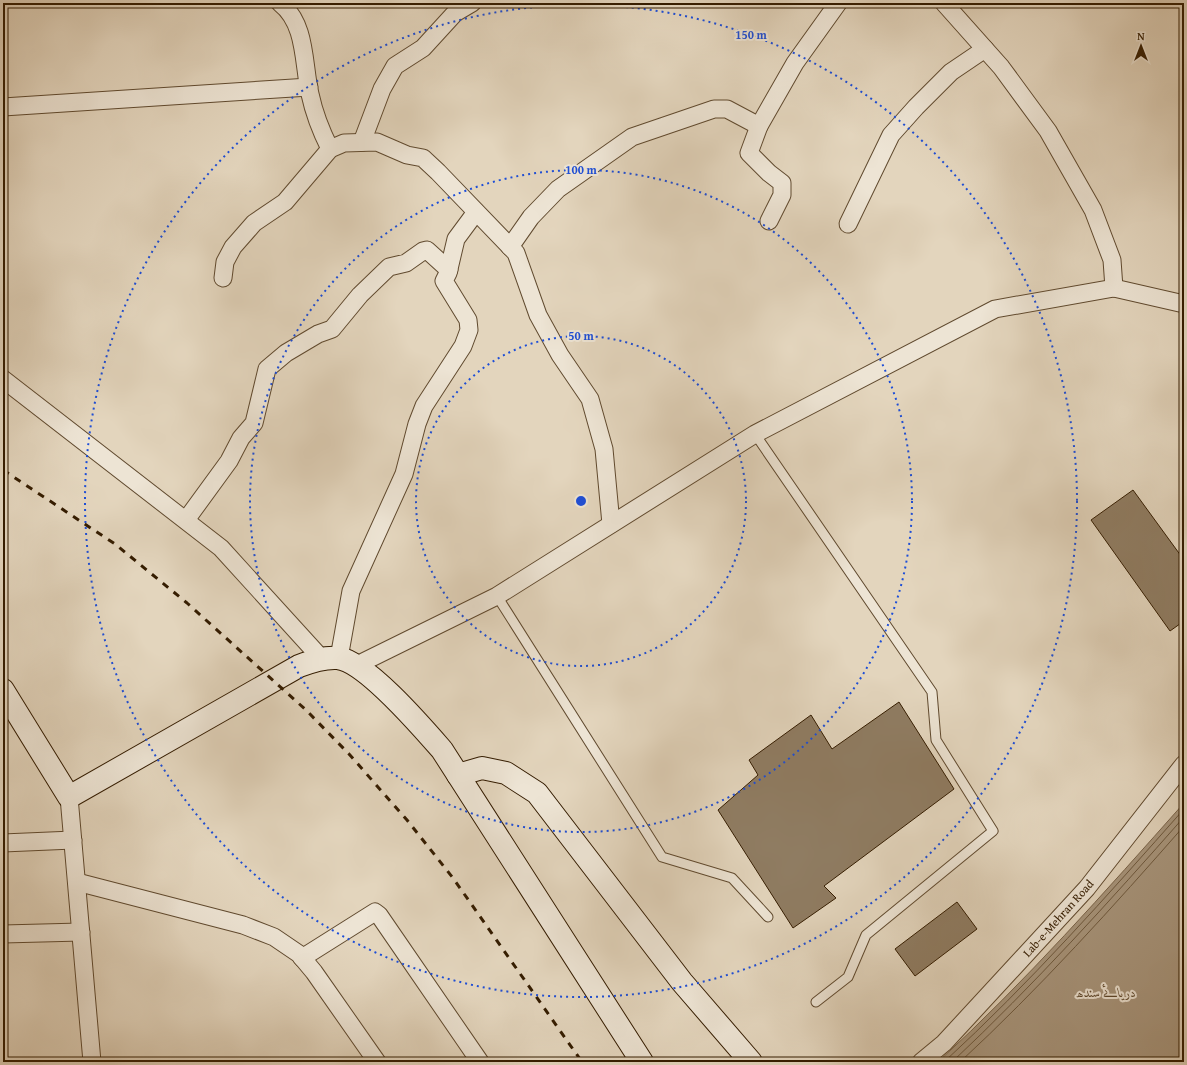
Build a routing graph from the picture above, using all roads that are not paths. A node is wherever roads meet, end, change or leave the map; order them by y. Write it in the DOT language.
graph roads {
  1 [pos="280,3"];
  2 [pos="472,3"];
  3 [pos="838,3"];
  4 [pos="944,3"];
  5 [pos="985,49"];
  6 [pos="309,87"];
  7 [pos="3,107"];
  8 [pos="759,126"];
  9 [pos="362,142"];
  10 [pos="330,149"];
  11 [pos="476,212"];
  12 [pos="769,220"];
  13 [pos="848,224"];
  14 [pos="510,246"];
  15 [pos="449,270"];
  16 [pos="223,278"];
  17 [pos="1114,288"];
  18 [pos="1184,304"];
  19 [pos="3,379"];
  20 [pos="755,434"];
  21 [pos="186,520"];
  22 [pos="612,524"];
  23 [pos="497,596"];
  24 [pos="339,661"];
  25 [pos="3,690"];
  26 [pos="1184,764"];
  27 [pos="458,774"];
  28 [pos="69,797"];
  29 [pos="73,840"];
  30 [pos="3,843"];
  31 [pos="77,882"];
  32 [pos="768,917"];
  33 [pos="81,932"];
  34 [pos="3,934"];
  35 [pos="302,958"];
  36 [pos="816,1002"];
  37 [pos="92,1062"];
  38 [pos="377,1062"];
  39 [pos="480,1062"];
  40 [pos="642,1062"];
  41 [pos="751,1062"];
  42 [pos="922,1062"];
  1 -- 6 [label="street"];
  2 -- 9 [label="street"];
  3 -- 8 [label="street"];
  4 -- 5 [label="street"];
  5 -- 13 [label="street"];
  5 -- 17 [label="street"];
  6 -- 7 [label="street"];
  6 -- 10 [label="street"];
  8 -- 12 [label="street"];
  8 -- 14 [label="street"];
  9 -- 10 [label="street"];
  9 -- 11 [label="street"];
  10 -- 16 [label="street"];
  11 -- 14 [label="street"];
  11 -- 15 [label="street"];
  14 -- 22 [label="street"];
  15 -- 21 [label="street"];
  15 -- 24 [label="street"];
  17 -- 18 [label="street"];
  17 -- 20 [label="street"];
  19 -- 21 [label="street"];
  20 -- 22 [label="street"];
  20 -- 36 [label="lane"];
  21 -- 24 [label="street"];
  22 -- 23 [label="street"];
  23 -- 24 [label="street"];
  23 -- 32 [label="lane"];
  24 -- 27 [label="main road"];
  24 -- 28 [label="main road"];
  25 -- 28 [label="main road"];
  26 -- 42 [label="street, Lab-e-Mehran Road"];
  27 -- 40 [label="main road"];
  27 -- 41 [label="main road"];
  28 -- 29 [label="street"];
  29 -- 30 [label="street"];
  29 -- 31 [label="street"];
  31 -- 33 [label="street"];
  31 -- 35 [label="street"];
  33 -- 34 [label="street"];
  33 -- 37 [label="street"];
  35 -- 38 [label="street"];
  35 -- 39 [label="street"];
}
